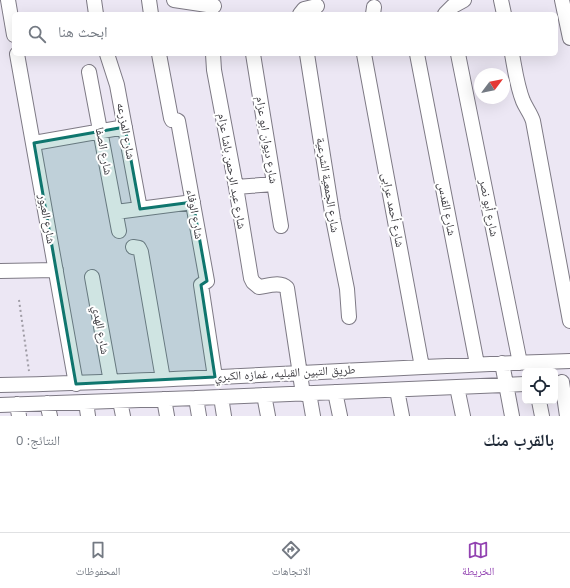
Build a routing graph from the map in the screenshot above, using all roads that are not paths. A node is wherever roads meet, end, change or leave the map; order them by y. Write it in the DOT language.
graph roads {
  1 [pos="8,0"];
  2 [pos="94,0"];
  3 [pos="149,0"];
  4 [pos="174,0"];
  5 [pos="464,0"];
  6 [pos="501,0"];
  7 [pos="562,0"];
  8 [pos="214,7"];
  9 [pos="96,12"];
  10 [pos="151,12"];
  11 [pos="447,12"];
  12 [pos="504,12"];
  13 [pos="12,23"];
  14 [pos="570,38"];
  15 [pos="17,56"];
  16 [pos="109,56"];
  17 [pos="159,56"];
  18 [pos="213,56"];
  19 [pos="253,56"];
  20 [pos="307,56"];
  21 [pos="364,56"];
  22 [pos="417,56"];
  23 [pos="458,56"];
  24 [pos="512,56"];
  25 [pos="89,72"];
  26 [pos="125,127"];
  27 [pos="100,131"];
  28 [pos="34,144"];
  29 [pos="274,184"];
  30 [pos="236,187"];
  31 [pos="193,202"];
  32 [pos="140,209"];
  33 [pos="116,212"];
  34 [pos="281,226"];
  35 [pos="119,231"];
  36 [pos="133,247"];
  37 [pos="56,270"];
  38 [pos="0,271"];
  39 [pos="92,277"];
  40 [pos="349,317"];
  41 [pos="570,321"];
  42 [pos="570,361"];
  43 [pos="502,363"];
  44 [pos="520,363"];
  45 [pos="477,364"];
  46 [pos="422,366"];
  47 [pos="300,372"];
  48 [pos="215,376"];
  49 [pos="162,379"];
  50 [pos="111,382"];
  51 [pos="562,382"];
  52 [pos="76,384"];
  53 [pos="522,384"];
  54 [pos="0,385"];
  55 [pos="506,385"];
  56 [pos="457,387"];
  57 [pos="397,390"];
  58 [pos="335,392"];
  59 [pos="306,394"];
  60 [pos="264,395"];
  61 [pos="221,397"];
  62 [pos="196,398"];
  63 [pos="164,399"];
  64 [pos="120,401"];
  65 [pos="86,402"];
  66 [pos="540,404"];
  67 [pos="0,405"];
  68 [pos="18,410"];
  69 [pos="48,410"];
  70 [pos="88,416"];
  71 [pos="123,416"];
  72 [pos="168,416"];
  73 [pos="199,416"];
  74 [pos="224,416"];
  75 [pos="268,416"];
  76 [pos="313,416"];
  77 [pos="340,416"];
  78 [pos="402,416"];
  79 [pos="463,416"];
  80 [pos="512,416"];
  81 [pos="542,416"];
  82 [pos="568,416"];
  1 -- 13 [label="street"];
  2 -- 9 [label="street"];
  3 -- 10 [label="street"];
  4 -- 8 [label="street"];
  5 -- 11 [label="street"];
  6 -- 12 [label="street"];
  7 -- 14 [label="street"];
  15 -- 28 [label="street, شارع العبور"];
  16 -- 26 [label="street, شارع المزرعه"];
  17 -- 31 [label="street, شارع الوفاء"];
  18 -- 30 [label="street, شارع عبد الرحمن باشا عزام"];
  19 -- 29 [label="street, شارع ديوان ابو عزام"];
  20 -- 40 [label="street, شارع الجمعية الشرعية"];
  21 -- 46 [label="street, شارع أحمد عرابى"];
  22 -- 45 [label="street, شارع القدس"];
  23 -- 44 [label="street, شارع أبو نصر"];
  24 -- 41 [label="street"];
  25 -- 27 [label="street, شارع الصفا"];
  26 -- 27 [label="street"];
  26 -- 32 [label="street, شارع المزرعه"];
  27 -- 28 [label="street"];
  27 -- 33 [label="street, شارع الصفا"];
  28 -- 37 [label="street, شارع العبور"];
  29 -- 30 [label="street"];
  29 -- 34 [label="street, شارع ديوان ابو عزام"];
  30 -- 47 [label="street, شارع عبد الرحمن باشا عزام"];
  31 -- 32 [label="street"];
  31 -- 48 [label="street, شارع الوفاء"];
  32 -- 33 [label="street"];
  33 -- 35 [label="street, شارع الصفا"];
  36 -- 49 [label="street"];
  37 -- 38 [label="street"];
  37 -- 52 [label="street, شارع العبور"];
  39 -- 50 [label="street, شارع الهدي"];
  42 -- 44 [label="street, طريق التبين القبليه, غمازه الكبري"];
  43 -- 44 [label="street, طريق التبين القبليه, غمازه الكبري"];
  43 -- 45 [label="street, طريق التبين القبليه, غمازه الكبري"];
  43 -- 55 [label="street"];
  45 -- 46 [label="street, طريق التبين القبليه, غمازه الكبري"];
  46 -- 47 [label="street, طريق التبين القبليه, غمازه الكبري"];
  47 -- 48 [label="street, طريق التبين القبليه, غمازه الكبري"];
  47 -- 59 [label="street"];
  48 -- 49 [label="street, طريق التبين القبليه, غمازه الكبري"];
  49 -- 50 [label="street, طريق التبين القبليه, غمازه الكبري"];
  50 -- 52 [label="street, طريق التبين القبليه, غمازه الكبري"];
  51 -- 82 [label="street"];
  52 -- 54 [label="street, طريق التبين القبليه, غمازه الكبري"];
  53 -- 55 [label="street, طريق التبين القبليه, غمازه الكبري"];
  55 -- 56 [label="street, طريق التبين القبليه, غمازه الكبري"];
  55 -- 80 [label="street"];
  56 -- 57 [label="street, طريق التبين القبليه, غمازه الكبري"];
  56 -- 79 [label="street"];
  57 -- 58 [label="street, طريق التبين القبليه, غمازه الكبري"];
  57 -- 78 [label="street"];
  58 -- 59 [label="street, طريق التبين القبليه, غمازه الكبري"];
  58 -- 77 [label="street"];
  59 -- 60 [label="street, طريق التبين القبليه, غمازه الكبري"];
  59 -- 76 [label="street"];
  60 -- 61 [label="street, طريق التبين القبليه, غمازه الكبري"];
  60 -- 75 [label="street"];
  61 -- 62 [label="street, طريق التبين القبليه, غمازه الكبري"];
  61 -- 74 [label="street"];
  62 -- 63 [label="street, طريق التبين القبليه, غمازه الكبري"];
  62 -- 73 [label="street"];
  63 -- 64 [label="street, طريق التبين القبليه, غمازه الكبري"];
  63 -- 72 [label="street"];
  64 -- 65 [label="street, طريق التبين القبليه, غمازه الكبري"];
  64 -- 71 [label="street"];
  65 -- 69 [label="street, طريق التبين القبليه, غمازه الكبري"];
  65 -- 70 [label="street"];
  66 -- 81 [label="street"];
  67 -- 68 [label="street, طريق التبين القبليه, غمازه الكبري"];
  68 -- 69 [label="street, طريق التبين القبليه, غمازه الكبري"];
}
